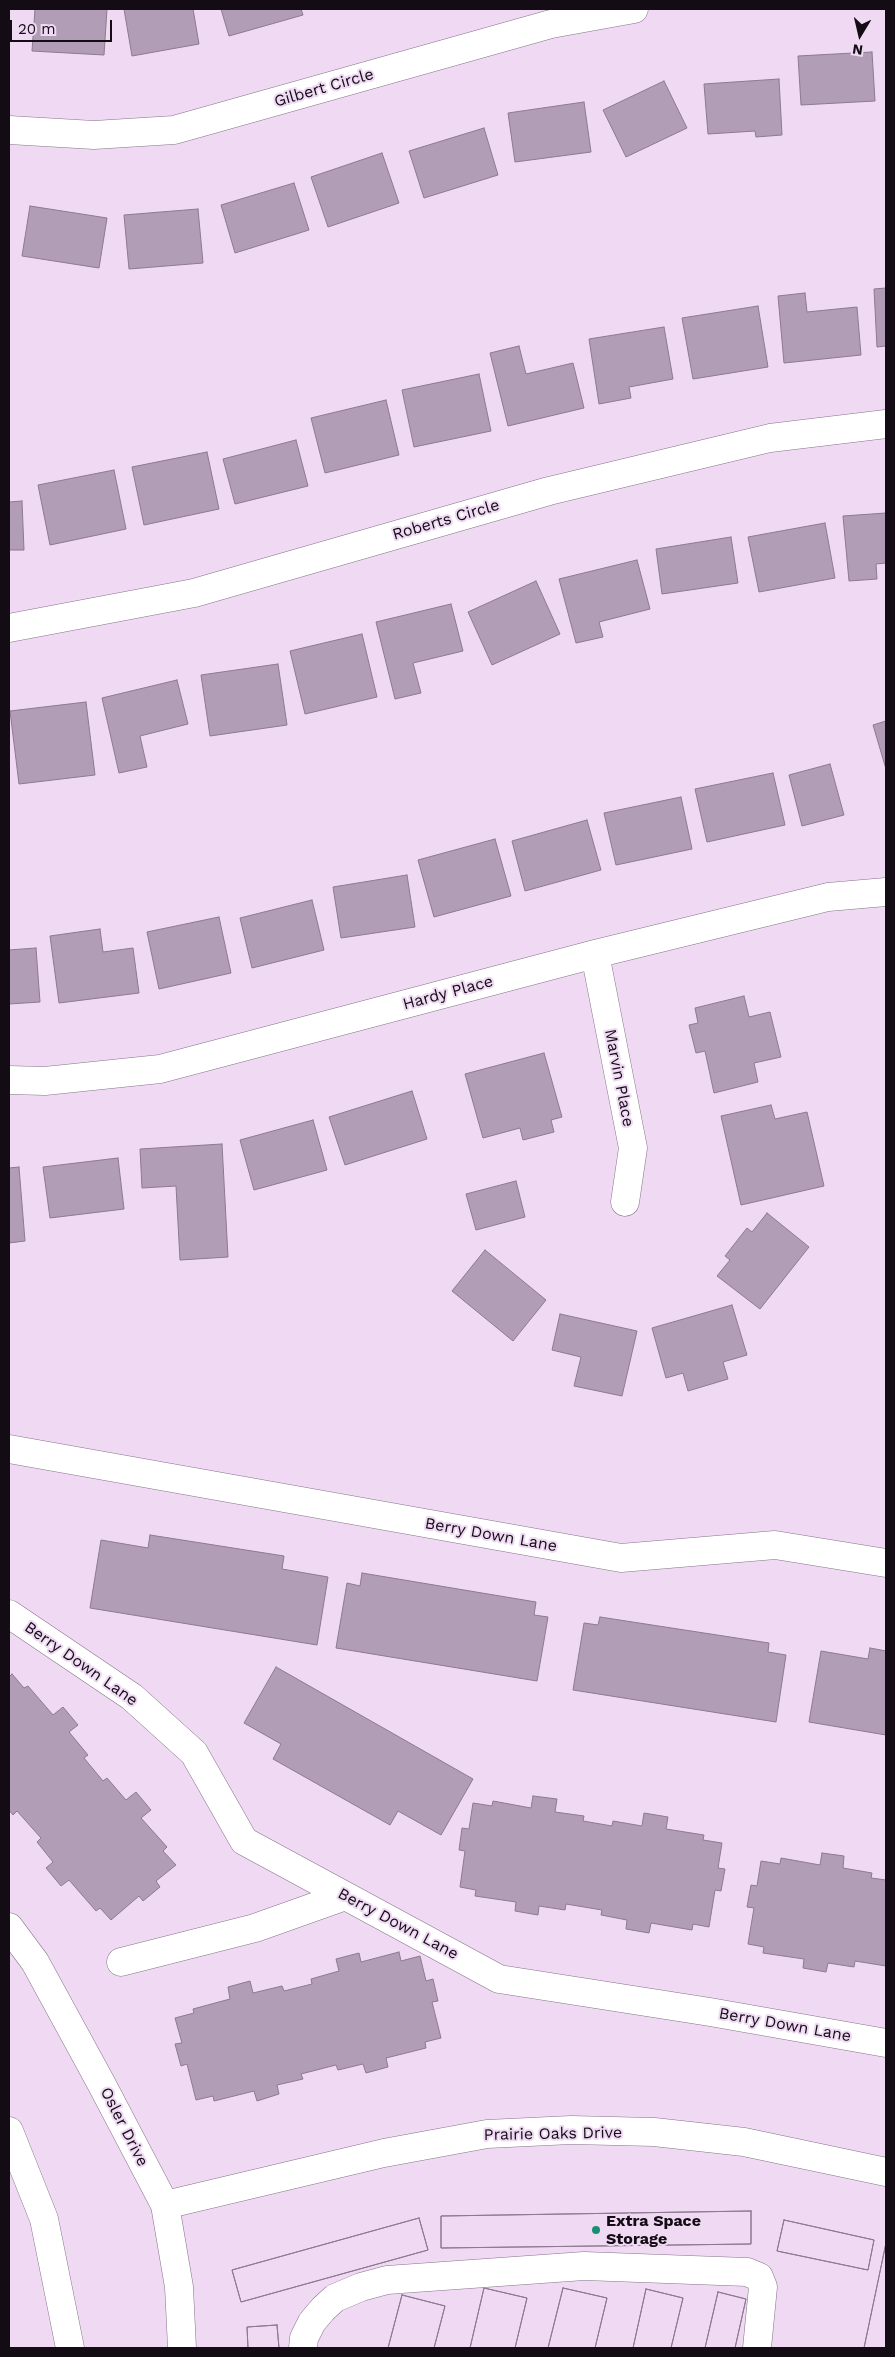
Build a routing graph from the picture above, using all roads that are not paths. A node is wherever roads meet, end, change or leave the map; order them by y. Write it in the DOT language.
graph roads {
  1 [pos="634,9"];
  2 [pos="9,130"];
  3 [pos="886,424"];
  4 [pos="9,628"];
  5 [pos="886,892"];
  6 [pos="595,954"];
  7 [pos="9,1080"];
  8 [pos="625,1202"];
  9 [pos="9,1449"];
  10 [pos="886,1563"];
  11 [pos="9,1614"];
  12 [pos="345,1896"];
  13 [pos="9,1927"];
  14 [pos="121,1962"];
  15 [pos="886,2044"];
  16 [pos="9,2131"];
  17 [pos="886,2172"];
  18 [pos="165,2205"];
  19 [pos="70,2348"];
  20 [pos="182,2348"];
  21 [pos="303,2348"];
  22 [pos="757,2348"];
  1 -- 2 [label="street, Gilbert Circle"];
  3 -- 4 [label="street, Roberts Circle"];
  5 -- 6 [label="street, Hardy Place"];
  6 -- 7 [label="street, Hardy Place"];
  6 -- 8 [label="street, Marvin Place"];
  9 -- 10 [label="street, Berry Down Lane"];
  11 -- 12 [label="street, Berry Down Lane"];
  12 -- 14 [label="street"];
  12 -- 15 [label="street, Berry Down Lane"];
  13 -- 18 [label="street, Osler Drive"];
  16 -- 19 [label="street"];
  17 -- 18 [label="street, Prairie Oaks Drive"];
  18 -- 20 [label="street, Osler Drive"];
  21 -- 22 [label="street"];
}
